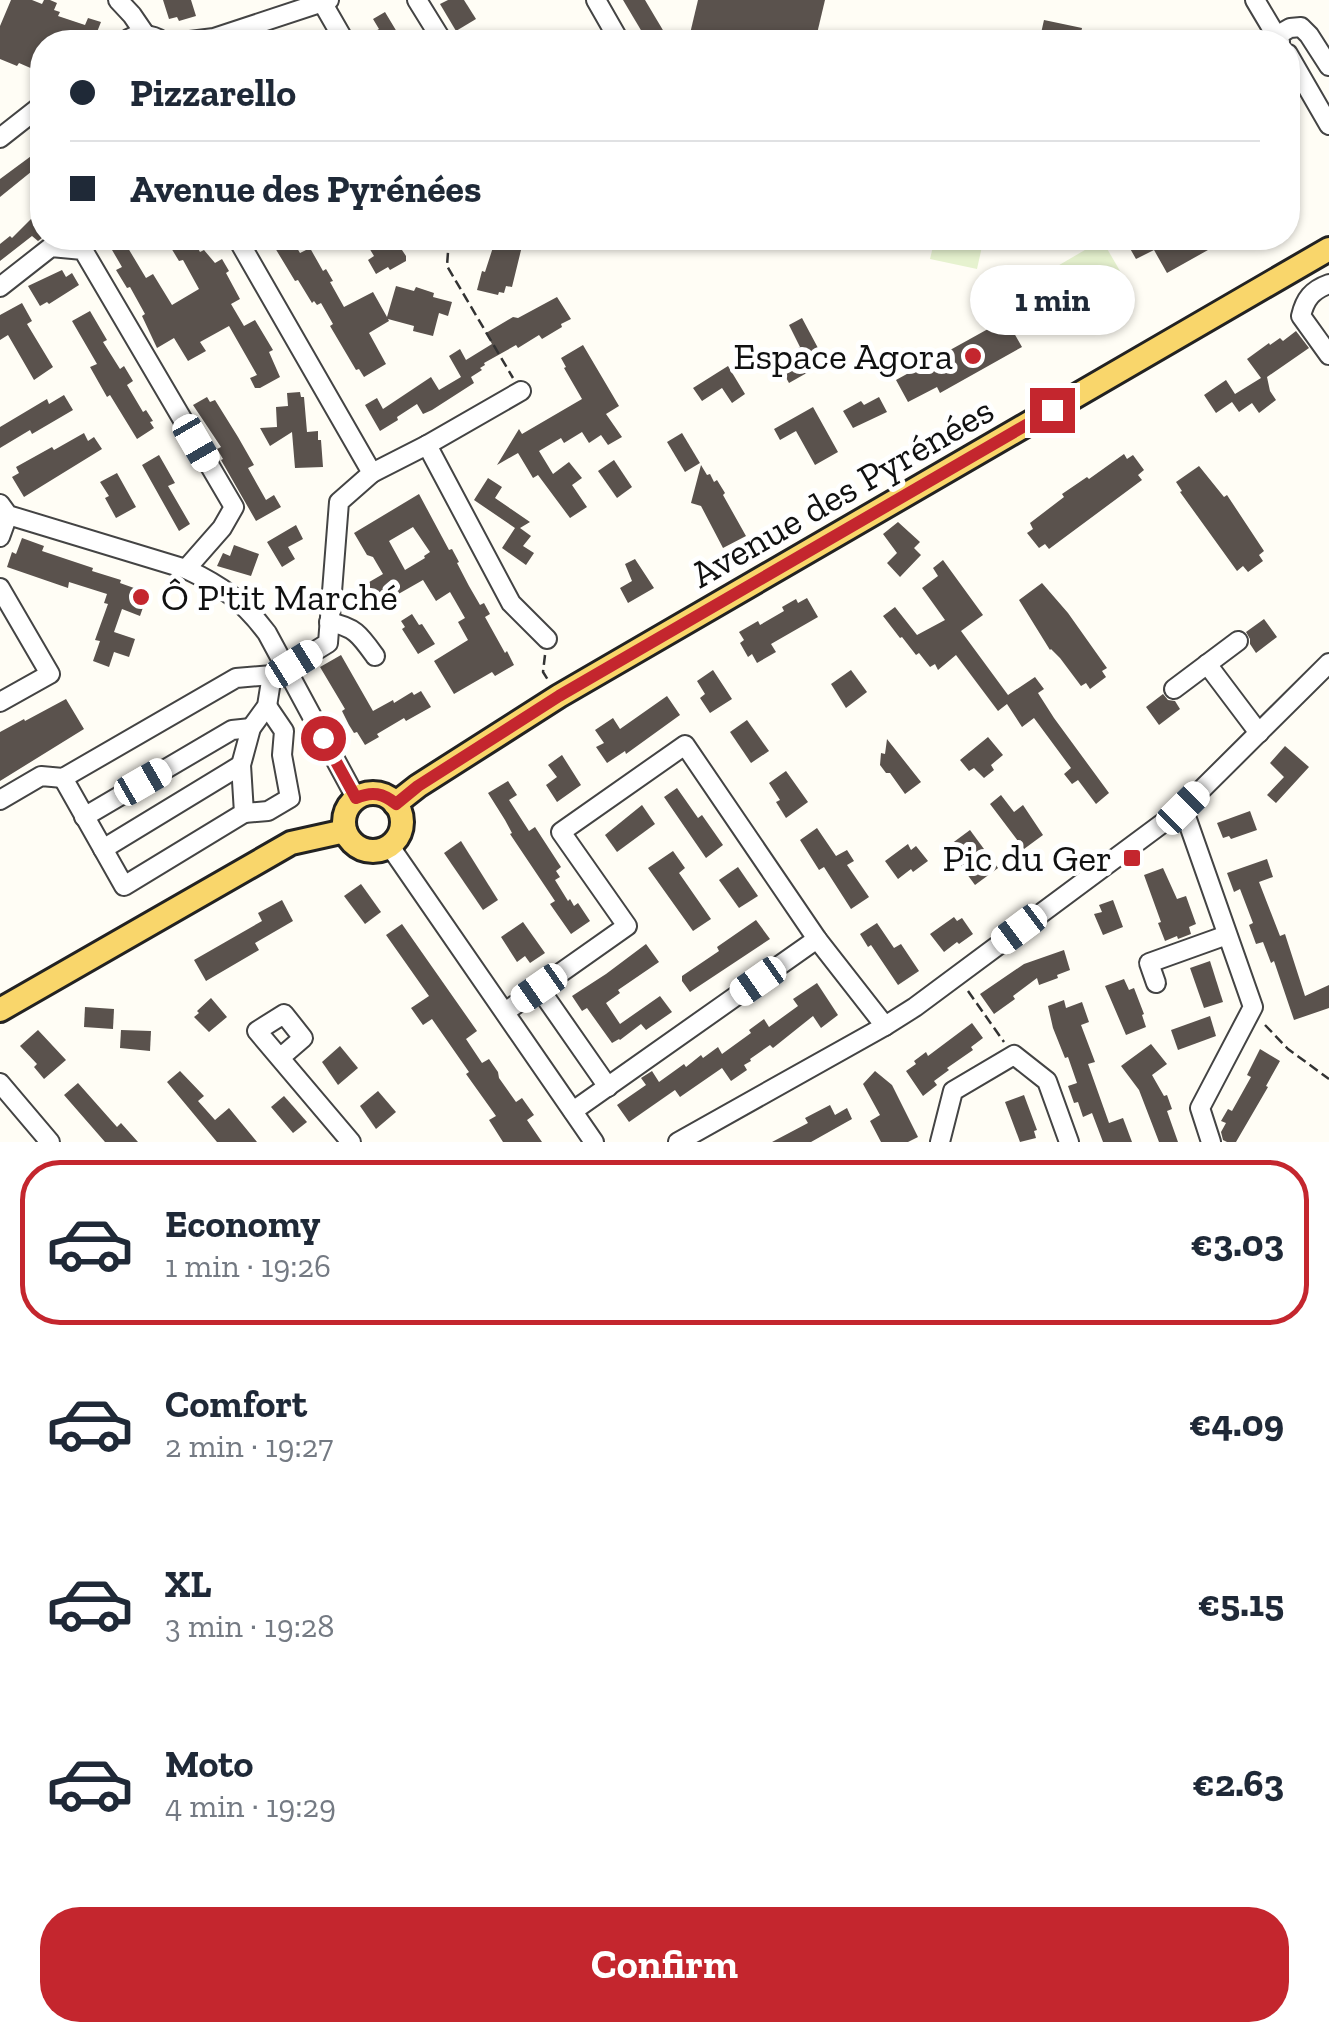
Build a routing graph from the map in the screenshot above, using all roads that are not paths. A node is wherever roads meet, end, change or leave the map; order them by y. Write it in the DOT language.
graph roads {
  1 [pos="417,0"];
  2 [pos="596,0"];
  3 [pos="1254,0"];
  4 [pos="326,1"];
  5 [pos="119,3"];
  6 [pos="120,30"];
  7 [pos="142,30"];
  8 [pos="241,30"];
  9 [pos="339,30"];
  10 [pos="436,30"];
  11 [pos="613,30"];
  12 [pos="1272,30"];
  13 [pos="1288,30"];
  14 [pos="1329,66"];
  15 [pos="1300,75"];
  16 [pos="30,114"];
  17 [pos="1329,125"];
  18 [pos="0,138"];
  19 [pos="1329,249"];
  20 [pos="47,250"];
  21 [pos="83,250"];
  22 [pos="243,250"];
  23 [pos="1329,284"];
  24 [pos="0,287"];
  25 [pos="1329,354"];
  26 [pos="520,391"];
  27 [pos="427,445"];
  28 [pos="372,473"];
  29 [pos="4,509"];
  30 [pos="0,537"];
  31 [pos="186,570"];
  32 [pos="0,588"];
  33 [pos="329,622"];
  34 [pos="546,639"];
  35 [pos="1238,641"];
  36 [pos="375,656"];
  37 [pos="1329,663"];
  38 [pos="1208,664"];
  39 [pos="279,672"];
  40 [pos="1174,689"];
  41 [pos="0,702"];
  42 [pos="267,706"];
  43 [pos="251,728"];
  44 [pos="1259,733"];
  45 [pos="240,764"];
  46 [pos="63,778"];
  47 [pos="356,798"];
  48 [pos="0,800"];
  49 [pos="396,804"];
  50 [pos="1183,808"];
  51 [pos="244,813"];
  52 [pos="84,816"];
  53 [pos="345,831"];
  54 [pos="390,846"];
  55 [pos="103,849"];
  56 [pos="1227,935"];
  57 [pos="817,939"];
  58 [pos="1156,984"];
  59 [pos="539,988"];
  60 [pos="0,1010"];
  61 [pos="505,1012"];
  62 [pos="884,1026"];
  63 [pos="281,1057"];
  64 [pos="0,1083"];
  65 [pos="608,1086"];
  66 [pos="573,1111"];
  67 [pos="50,1142"];
  68 [pos="351,1142"];
  69 [pos="594,1142"];
  70 [pos="678,1142"];
  71 [pos="940,1142"];
  72 [pos="1069,1142"];
  73 [pos="1211,1142"];
  1 -- 10 [label="street"];
  2 -- 11 [label="street"];
  3 -- 12 [label="street"];
  4 -- 8 [label="street"];
  4 -- 9 [label="street"];
  5 -- 6 [label="street"];
  5 -- 7 [label="street"];
  13 -- 14 [label="street"];
  15 -- 17 [label="street"];
  16 -- 18 [label="street"];
  19 -- 49 [label="main road, Avenue des Pyrénées"];
  20 -- 24 [label="street"];
  21 -- 31 [label="street"];
  22 -- 28 [label="street"];
  23 -- 25 [label="street"];
  26 -- 27 [label="street"];
  27 -- 28 [label="street"];
  27 -- 34 [label="street"];
  28 -- 33 [label="street"];
  29 -- 30 [label="street"];
  29 -- 31 [label="street"];
  31 -- 39 [label="street"];
  32 -- 41 [label="street"];
  33 -- 36 [label="street"];
  33 -- 39 [label="street"];
  35 -- 38 [label="street"];
  37 -- 44 [label="street"];
  38 -- 40 [label="street"];
  38 -- 44 [label="street"];
  39 -- 42 [label="street"];
  39 -- 46 [label="street"];
  39 -- 47 [label="street"];
  42 -- 43 [label="street"];
  42 -- 51 [label="street"];
  43 -- 45 [label="street"];
  43 -- 52 [label="street"];
  44 -- 50 [label="street"];
  45 -- 51 [label="street"];
  45 -- 55 [label="street"];
  46 -- 48 [label="street"];
  46 -- 52 [label="street"];
  47 -- 49 [label="main road"];
  47 -- 53 [label="main road"];
  49 -- 54 [label="main road"];
  50 -- 56 [label="street"];
  50 -- 62 [label="street"];
  51 -- 55 [label="street"];
  52 -- 55 [label="street"];
  53 -- 54 [label="main road"];
  53 -- 60 [label="main road"];
  54 -- 61 [label="street"];
  56 -- 58 [label="street"];
  56 -- 73 [label="street"];
  57 -- 59 [label="street"];
  57 -- 62 [label="street"];
  57 -- 65 [label="street"];
  59 -- 61 [label="street"];
  59 -- 65 [label="street"];
  61 -- 66 [label="street"];
  62 -- 70 [label="street"];
  63 -- 68 [label="street"];
  64 -- 67 [label="street"];
  65 -- 66 [label="street"];
  66 -- 69 [label="street"];
  71 -- 72 [label="street"];
}
